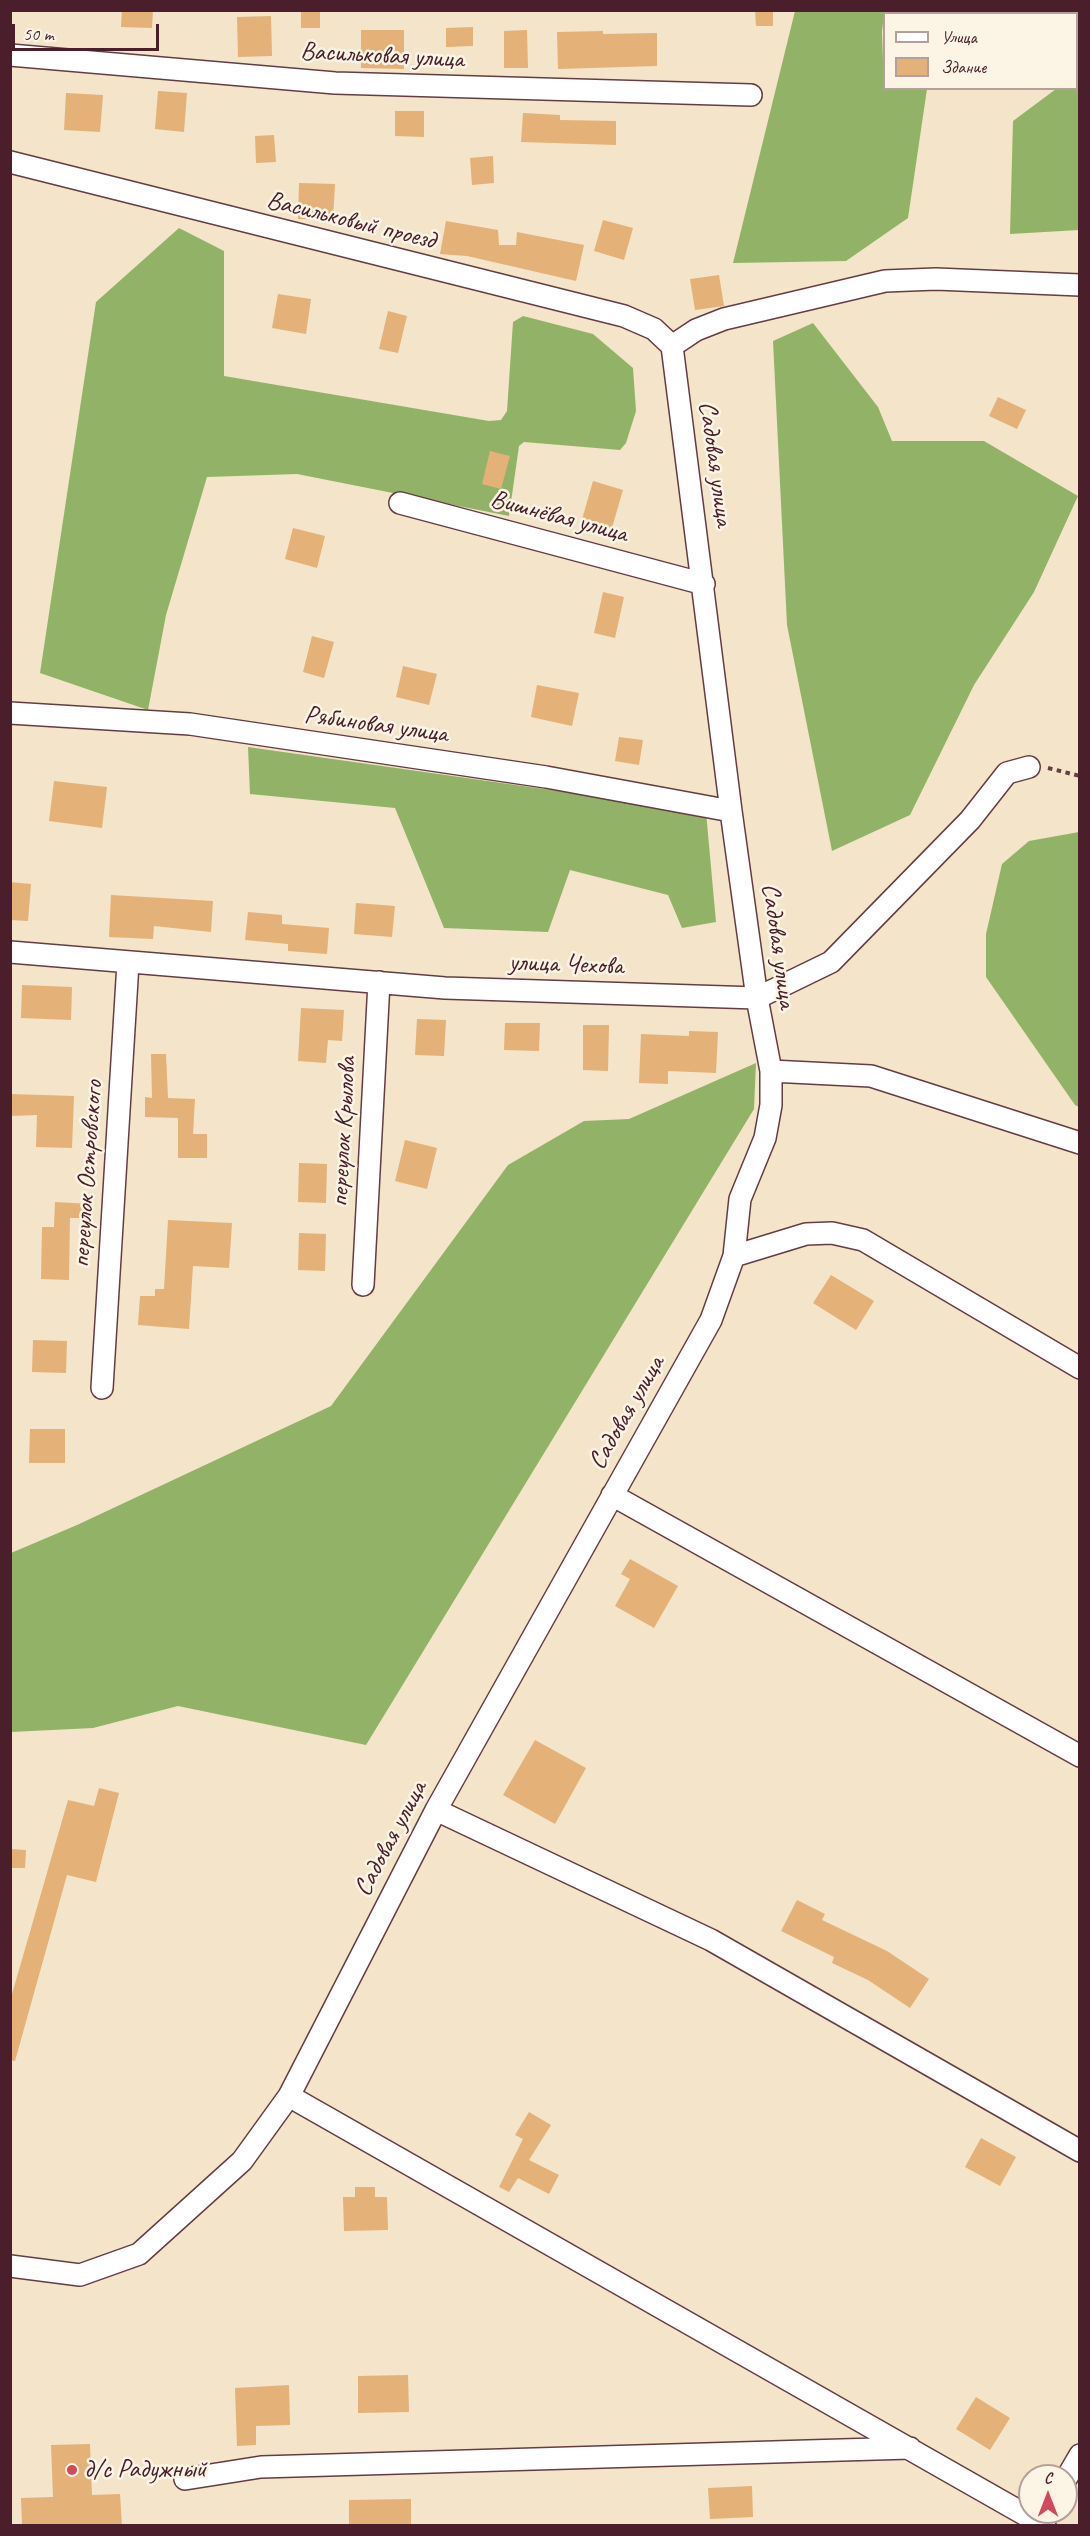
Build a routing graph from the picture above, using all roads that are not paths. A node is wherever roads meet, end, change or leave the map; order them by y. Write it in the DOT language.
graph roads {
  1 [pos="10,56"];
  2 [pos="751,95"];
  3 [pos="10,162"];
  4 [pos="1080,285"];
  5 [pos="672,346"];
  6 [pos="400,503"];
  7 [pos="704,584"];
  8 [pos="10,714"];
  9 [pos="1029,766"];
  10 [pos="731,811"];
  11 [pos="10,952"];
  12 [pos="128,963"];
  13 [pos="379,982"];
  14 [pos="757,998"];
  15 [pos="771,1071"];
  16 [pos="1080,1143"];
  17 [pos="734,1256"];
  18 [pos="363,1285"];
  19 [pos="1080,1368"];
  20 [pos="102,1388"];
  21 [pos="612,1495"];
  22 [pos="1080,1756"];
  23 [pos="436,1810"];
  24 [pos="289,2096"];
  25 [pos="1080,2151"];
  26 [pos="15,2266"];
  27 [pos="10,2285"];
  28 [pos="910,2448"];
  29 [pos="185,2479"];
  30 [pos="1018,2508"];
  1 -- 2 [label="street, Васильковая улица"];
  3 -- 5 [label="street, Васильковый проезд"];
  4 -- 5 [label="street"];
  5 -- 7 [label="street, Садовая улица"];
  6 -- 7 [label="street, Вишнёвая улица"];
  7 -- 10 [label="street, Садовая улица"];
  8 -- 10 [label="street, Рябиновая улица"];
  9 -- 14 [label="street, улица Чехова"];
  10 -- 14 [label="street, Садовая улица"];
  11 -- 12 [label="street, улица Чехова"];
  12 -- 13 [label="street, улица Чехова"];
  12 -- 20 [label="street, переулок Островского"];
  13 -- 14 [label="street, улица Чехова"];
  13 -- 18 [label="street, переулок Крылова"];
  14 -- 15 [label="street, Садовая улица"];
  15 -- 16 [label="street"];
  15 -- 17 [label="street, Садовая улица"];
  17 -- 19 [label="street"];
  17 -- 21 [label="street, Садовая улица"];
  21 -- 22 [label="street"];
  21 -- 23 [label="street, Садовая улица"];
  23 -- 24 [label="street, Садовая улица"];
  23 -- 25 [label="street"];
  24 -- 26 [label="street, Садовая улица"];
  24 -- 28 [label="street"];
  26 -- 27 [label="street"];
  28 -- 29 [label="street"];
  28 -- 30 [label="street"];
}
